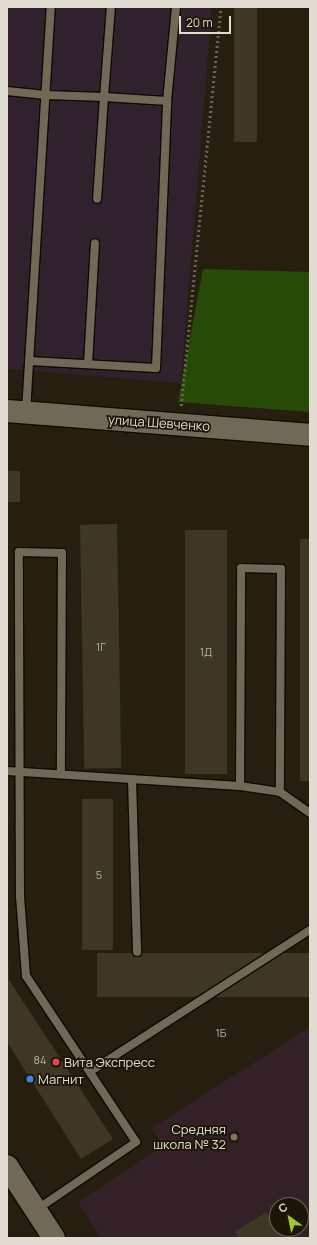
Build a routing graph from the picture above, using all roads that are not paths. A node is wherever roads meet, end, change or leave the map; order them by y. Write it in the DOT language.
graph roads {
  1 [pos="51,7"];
  2 [pos="111,7"];
  3 [pos="176,7"];
  4 [pos="7,91"];
  5 [pos="46,96"];
  6 [pos="104,97"];
  7 [pos="168,101"];
  8 [pos="97,199"];
  9 [pos="95,243"];
  10 [pos="29,360"];
  11 [pos="88,364"];
  12 [pos="17,412"];
  13 [pos="310,435"];
  14 [pos="7,771"];
  15 [pos="21,771"];
  16 [pos="61,774"];
  17 [pos="132,780"];
  18 [pos="240,786"];
  19 [pos="280,792"];
  20 [pos="310,813"];
  21 [pos="310,930"];
  22 [pos="136,952"];
  23 [pos="91,1071"];
  24 [pos="7,1166"];
  25 [pos="36,1210"];
  26 [pos="54,1238"];
  1 -- 5 [label="lane"];
  2 -- 6 [label="lane"];
  3 -- 7 [label="lane"];
  4 -- 5 [label="lane"];
  5 -- 6 [label="lane"];
  5 -- 10 [label="lane"];
  6 -- 7 [label="lane"];
  6 -- 8 [label="lane"];
  7 -- 11 [label="lane"];
  9 -- 11 [label="lane"];
  10 -- 11 [label="lane"];
  10 -- 12 [label="lane"];
  12 -- 13 [label="main road, улица Шевченко"];
  14 -- 15 [label="lane"];
  15 -- 16 [label="lane"];
  15 -- 16 [label="lane"];
  15 -- 23 [label="lane"];
  16 -- 17 [label="lane"];
  17 -- 18 [label="lane"];
  17 -- 22 [label="lane"];
  18 -- 19 [label="lane"];
  18 -- 19 [label="lane"];
  19 -- 20 [label="lane"];
  21 -- 23 [label="lane"];
  23 -- 25 [label="lane"];
  24 -- 25 [label="main road"];
  25 -- 26 [label="main road"];
}
